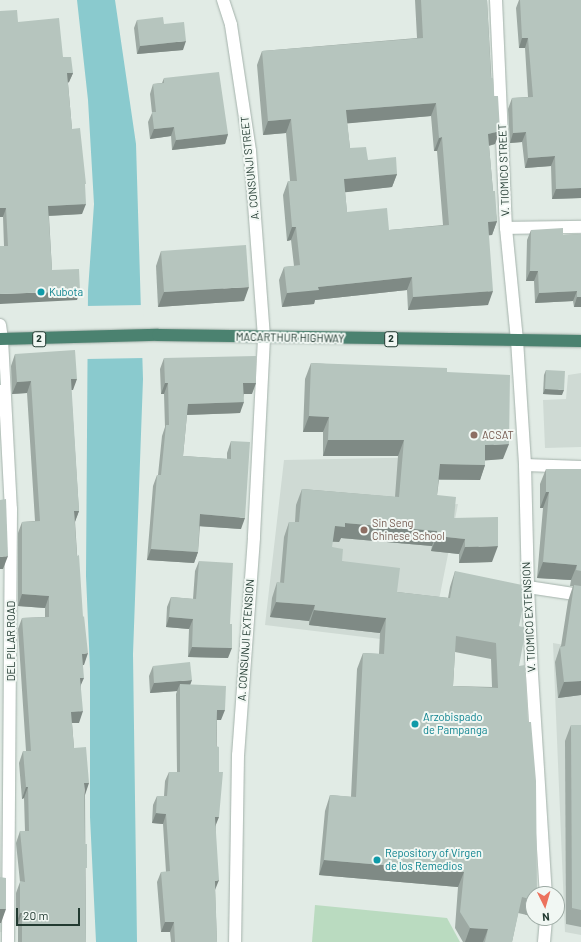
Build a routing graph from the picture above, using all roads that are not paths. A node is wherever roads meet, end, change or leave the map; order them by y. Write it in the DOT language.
graph roads {
  1 [pos="223,0"];
  2 [pos="496,0"];
  3 [pos="506,228"];
  4 [pos="581,228"];
  5 [pos="0,325"];
  6 [pos="264,338"];
  7 [pos="1,339"];
  8 [pos="517,340"];
  9 [pos="581,341"];
  10 [pos="525,465"];
  11 [pos="581,467"];
  12 [pos="528,587"];
  13 [pos="581,595"];
  14 [pos="546,886"];
  15 [pos="545,926"];
  16 [pos="8,942"];
  17 [pos="235,942"];
  18 [pos="544,942"];
  1 -- 6 [label="street, A. CONSUNJI STREET"];
  2 -- 3 [label="street, V. TIOMICO STREET"];
  3 -- 4 [label="street"];
  3 -- 8 [label="street, V. TIOMICO STREET"];
  5 -- 7 [label="street, DEL PILAR ROAD"];
  6 -- 7 [label="highway, MACARTHUR HIGHWAY / 2"];
  6 -- 8 [label="highway, MACARTHUR HIGHWAY / 2"];
  6 -- 17 [label="street, A. CONSUNJI EXTENSION"];
  7 -- 16 [label="street, DEL PILAR ROAD"];
  8 -- 9 [label="highway, MACARTHUR HIGHWAY / 2"];
  8 -- 10 [label="street, V. TIOMICO EXTENSION"];
  10 -- 11 [label="street"];
  10 -- 12 [label="street, V. TIOMICO EXTENSION"];
  12 -- 13 [label="street"];
  12 -- 14 [label="street, V. TIOMICO EXTENSION"];
  15 -- 18 [label="street"];
}
